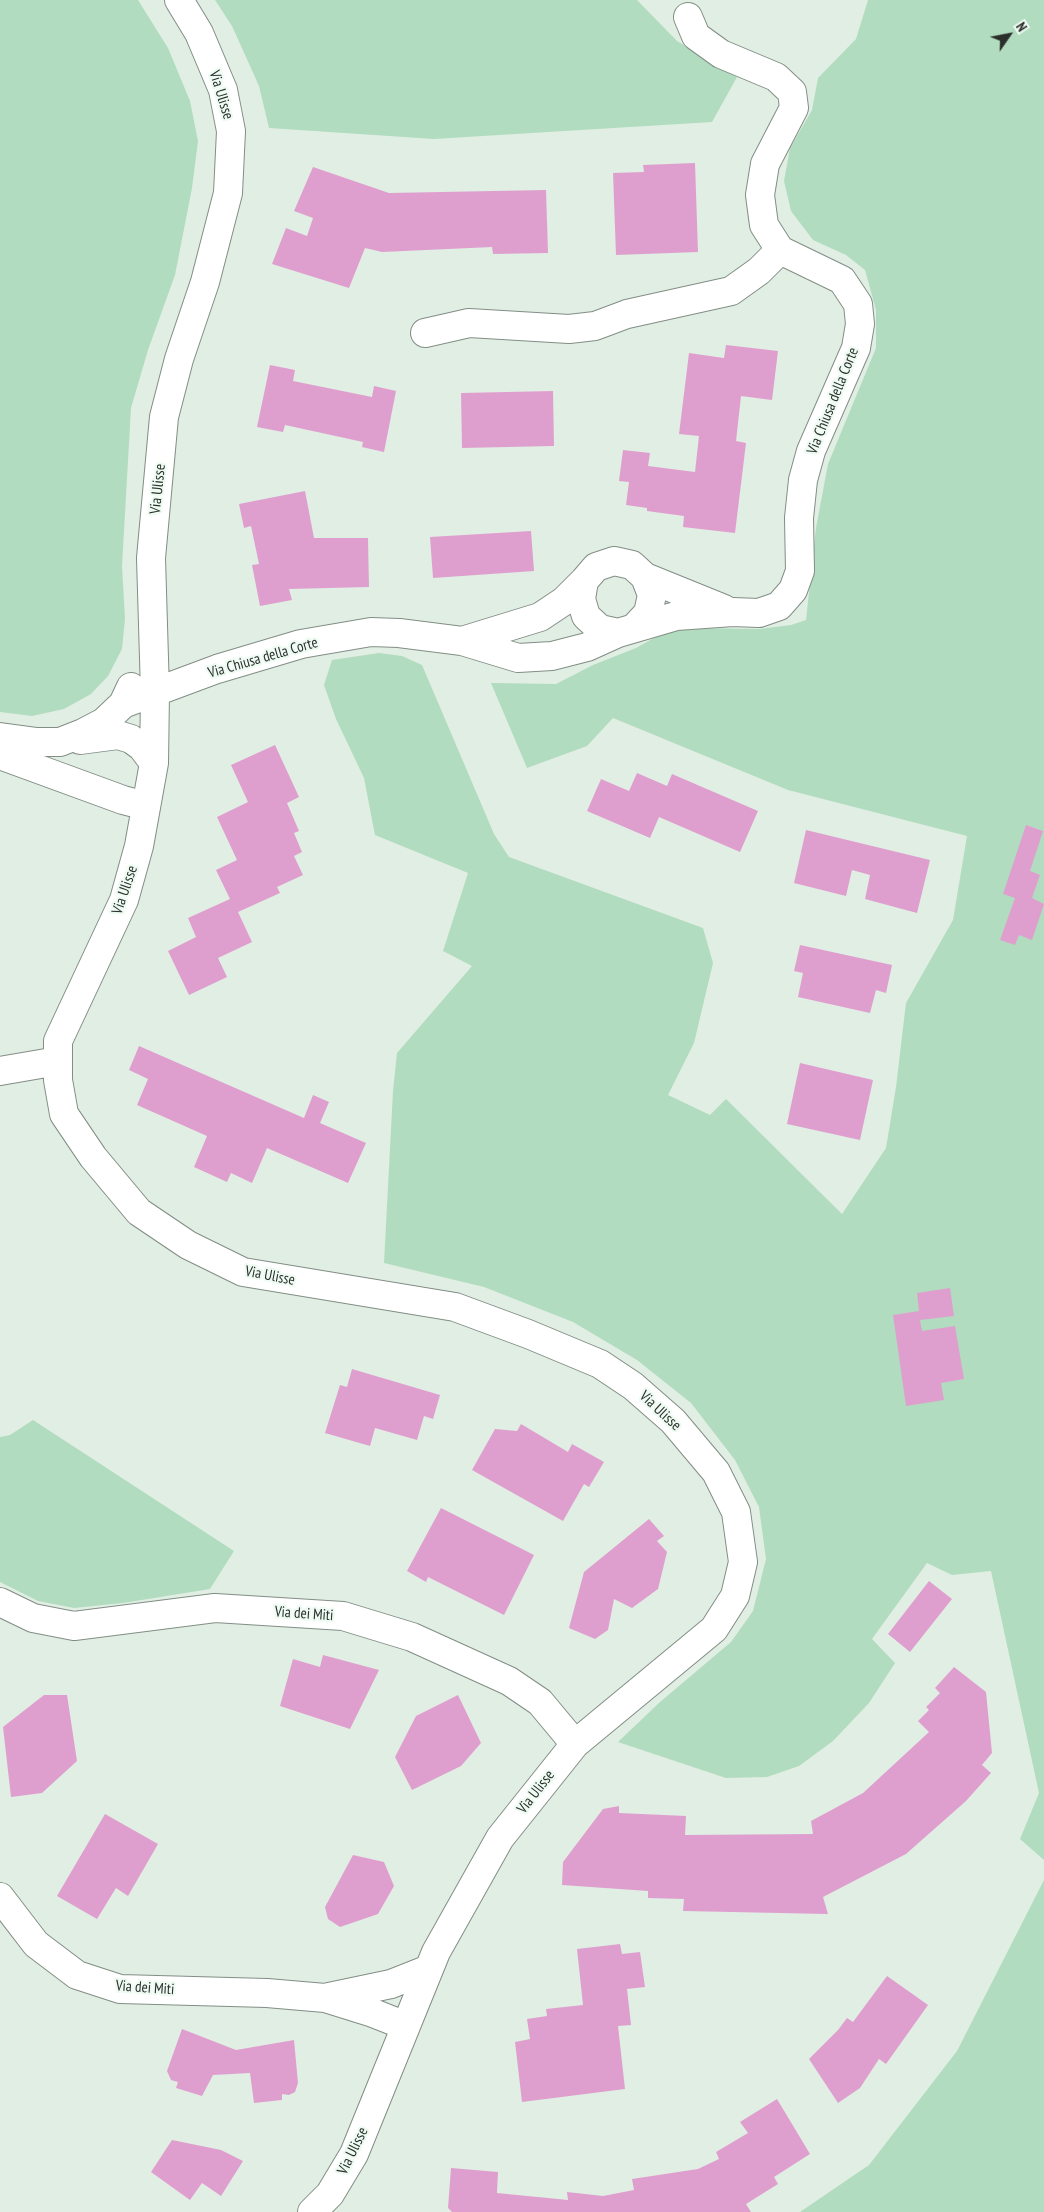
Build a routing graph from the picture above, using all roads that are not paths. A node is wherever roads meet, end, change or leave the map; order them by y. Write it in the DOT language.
graph roads {
  1 [pos="179,0"];
  2 [pos="688,18"];
  3 [pos="780,250"];
  4 [pos="425,333"];
  5 [pos="646,577"];
  6 [pos="584,581"];
  7 [pos="733,612"];
  8 [pos="627,630"];
  9 [pos="152,633"];
  10 [pos="462,641"];
  11 [pos="155,692"];
  12 [pos="122,704"];
  13 [pos="0,737"];
  14 [pos="60,742"];
  15 [pos="0,755"];
  16 [pos="154,763"];
  17 [pos="146,806"];
  18 [pos="58,1061"];
  19 [pos="0,1071"];
  20 [pos="0,1602"];
  21 [pos="575,1744"];
  22 [pos="0,1897"];
  23 [pos="429,1969"];
  24 [pos="325,1998"];
  25 [pos="406,2026"];
  26 [pos="312,2212"];
  1 -- 9 [label="street, Via Ulisse"];
  2 -- 3 [label="street"];
  3 -- 4 [label="street"];
  3 -- 7 [label="street, Via Chiusa della Corte"];
  5 -- 6 [label="street"];
  5 -- 7 [label="street"];
  5 -- 8 [label="street"];
  6 -- 8 [label="street"];
  6 -- 10 [label="street"];
  7 -- 8 [label="street"];
  8 -- 10 [label="street"];
  9 -- 11 [label="street, Via Ulisse"];
  9 -- 12 [label="street"];
  10 -- 11 [label="street, Via Chiusa della Corte"];
  11 -- 12 [label="street, Via Chiusa della Corte"];
  11 -- 16 [label="street, Via Ulisse"];
  12 -- 14 [label="street"];
  13 -- 14 [label="street"];
  14 -- 16 [label="street"];
  15 -- 17 [label="street"];
  16 -- 17 [label="street, Via Ulisse"];
  17 -- 18 [label="street, Via Ulisse"];
  18 -- 19 [label="street"];
  18 -- 21 [label="street, Via Ulisse"];
  20 -- 21 [label="street, Via dei Miti"];
  21 -- 23 [label="street, Via Ulisse"];
  22 -- 24 [label="street, Via dei Miti"];
  23 -- 24 [label="street"];
  23 -- 25 [label="street, Via Ulisse"];
  24 -- 25 [label="street"];
  25 -- 26 [label="street, Via Ulisse"];
}
